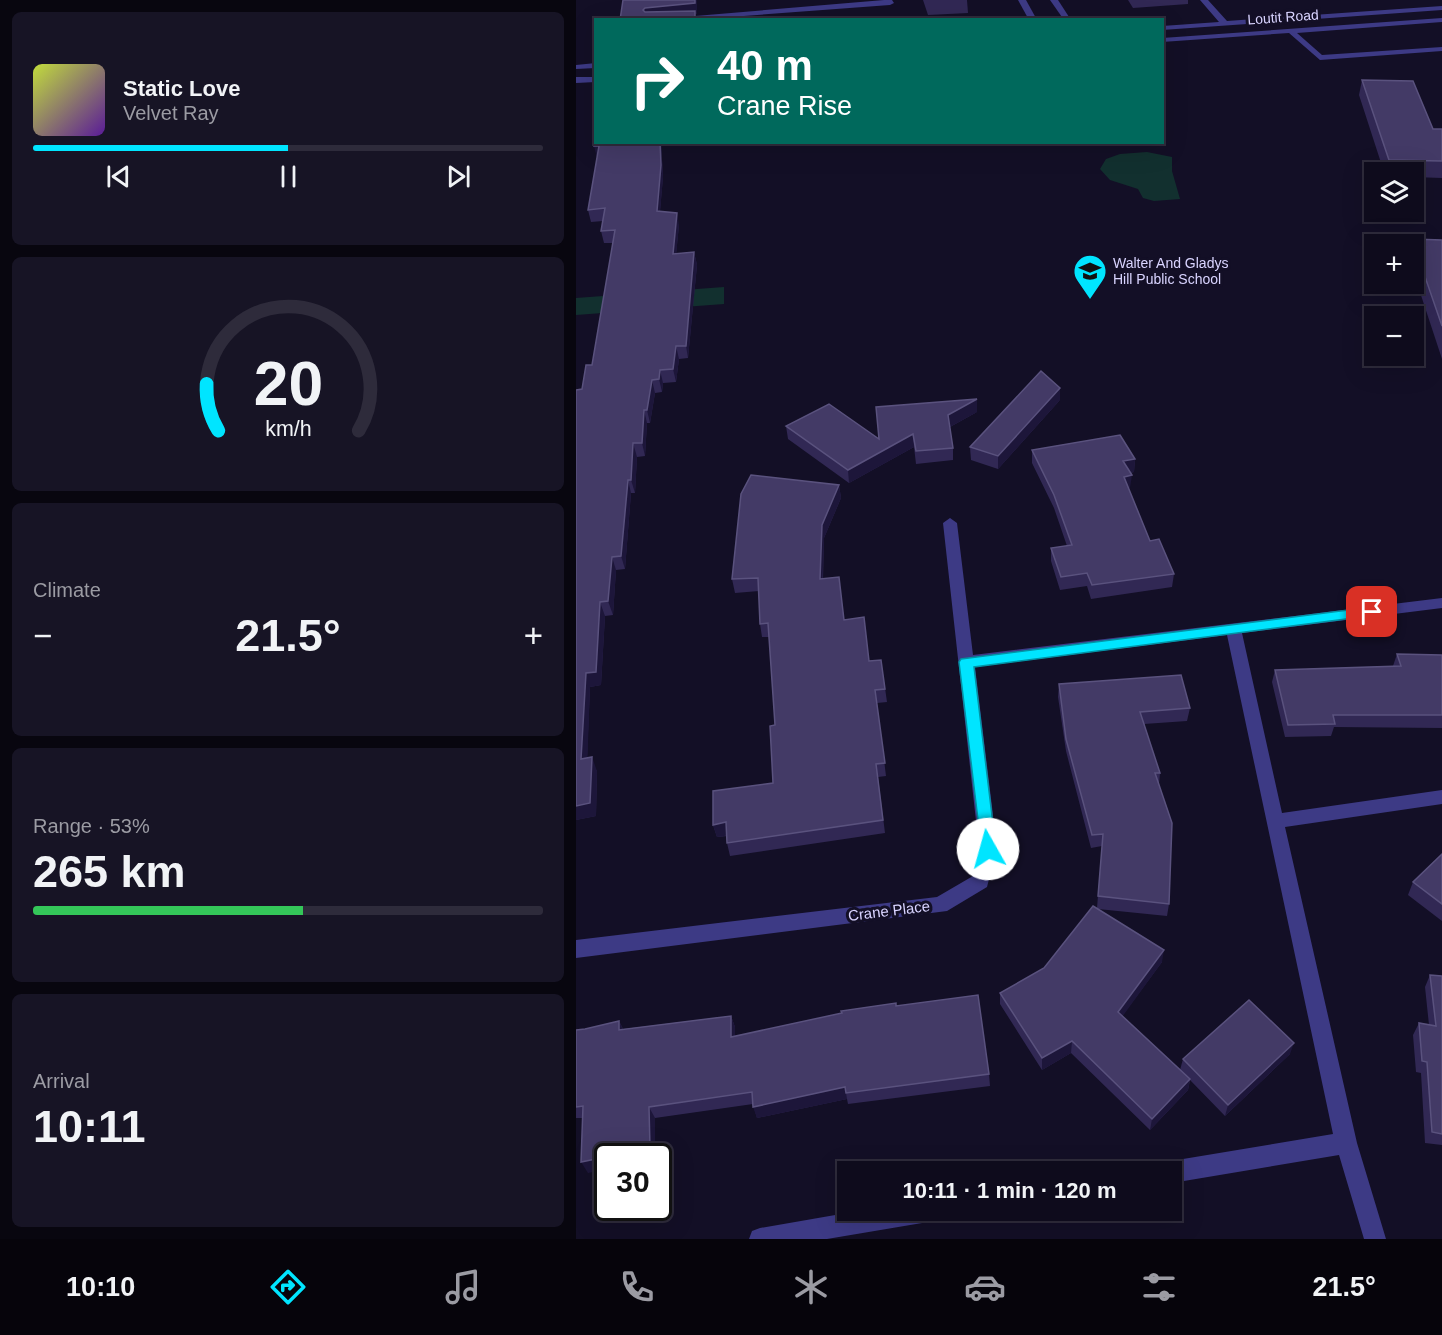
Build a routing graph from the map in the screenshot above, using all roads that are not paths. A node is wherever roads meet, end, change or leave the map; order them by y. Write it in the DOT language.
graph roads {
  1 [pos="888,0"];
  2 [pos="1022,0"];
  3 [pos="1054,0"];
  4 [pos="1204,0"];
  5 [pos="1374,5"];
  6 [pos="1442,8"];
  7 [pos="1382,12"];
  8 [pos="663,18"];
  9 [pos="1032,18"];
  10 [pos="1067,18"];
  11 [pos="1442,20"];
  12 [pos="1225,23"];
  13 [pos="1394,23"];
  14 [pos="1164,27"];
  15 [pos="1290,30"];
  16 [pos="1164,40"];
  17 [pos="1442,49"];
  18 [pos="594,65"];
  19 [pos="576,67"];
  20 [pos="594,79"];
  21 [pos="576,80"];
  22 [pos="950,523"];
  23 [pos="1442,603"];
  24 [pos="1233,629"];
  25 [pos="966,662"];
  26 [pos="1442,797"];
  27 [pos="1275,821"];
  28 [pos="576,949"];
  29 [pos="1346,1143"];
  30 [pos="1182,1170"];
  31 [pos="868,1221"];
  32 [pos="760,1239"];
  33 [pos="1375,1239"];
  1 -- 8 [label="street"];
  2 -- 9 [label="street"];
  3 -- 10 [label="street"];
  4 -- 12 [label="street"];
  5 -- 7 [label="street"];
  6 -- 7 [label="street, Loutit Road"];
  7 -- 12 [label="street, Loutit Road"];
  7 -- 13 [label="street"];
  11 -- 13 [label="street, Loutit Road"];
  12 -- 14 [label="street, Loutit Road"];
  13 -- 15 [label="street, Loutit Road"];
  15 -- 16 [label="street, Loutit Road"];
  15 -- 17 [label="street"];
  18 -- 19 [label="street"];
  20 -- 21 [label="street"];
  22 -- 25 [label="street, Crane Place"];
  23 -- 24 [label="street"];
  24 -- 25 [label="street"];
  24 -- 27 [label="street"];
  25 -- 28 [label="street, Crane Place"];
  26 -- 27 [label="street"];
  27 -- 29 [label="street"];
  29 -- 30 [label="street"];
  29 -- 33 [label="street"];
  31 -- 32 [label="street"];
}
